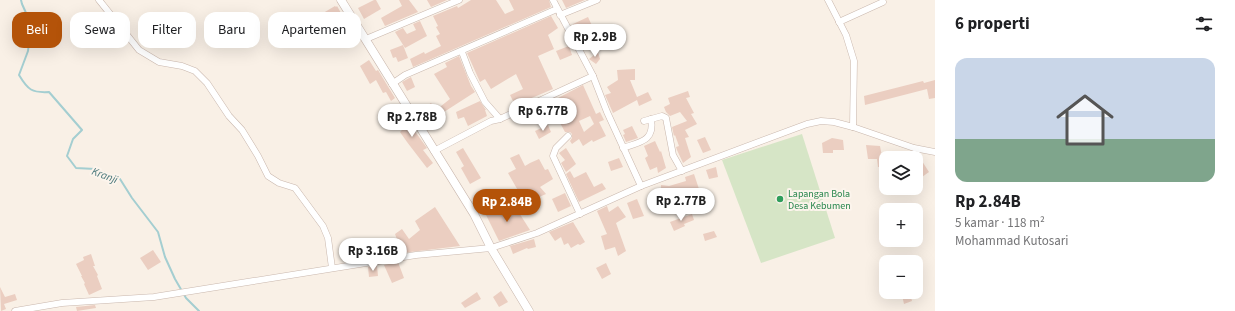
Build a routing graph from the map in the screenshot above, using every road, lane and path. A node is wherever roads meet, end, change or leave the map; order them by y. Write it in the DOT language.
graph roads {
  1 [pos="99,0"];
  2 [pos="341,0"];
  3 [pos="459,0"];
  4 [pos="553,0"];
  5 [pos="597,0"];
  6 [pos="828,0"];
  7 [pos="882,2"];
  8 [pos="559,12"];
  9 [pos="839,22"];
  10 [pos="366,39"];
  11 [pos="462,52"];
  12 [pos="593,76"];
  13 [pos="392,84"];
  14 [pos="500,119"];
  15 [pos="650,119"];
  16 [pos="644,121"];
  17 [pos="853,127"];
  18 [pos="568,136"];
  19 [pos="624,148"];
  20 [pos="434,151"];
  21 [pos="935,152"];
  22 [pos="682,171"];
  23 [pos="642,186"];
  24 [pos="580,214"];
  25 [pos="490,248"];
  26 [pos="332,268"];
  27 [pos="15,311"];
  28 [pos="529,311"];
  1 -- 26 [label="street"];
  2 -- 10 [label="street"];
  3 -- 10 [label="street"];
  4 -- 8 [label="street"];
  5 -- 8 [label="street"];
  6 -- 9 [label="street"];
  7 -- 9 [label="street"];
  8 -- 11 [label="street"];
  8 -- 12 [label="street"];
  9 -- 17 [label="street"];
  10 -- 13 [label="street"];
  11 -- 13 [label="street"];
  11 -- 14 [label="street"];
  12 -- 14 [label="street"];
  12 -- 19 [label="street"];
  13 -- 20 [label="street"];
  14 -- 20 [label="street"];
  15 -- 16 [label="street"];
  15 -- 19 [label="street"];
  15 -- 22 [label="street"];
  17 -- 21 [label="street"];
  17 -- 22 [label="street"];
  18 -- 24 [label="street"];
  19 -- 23 [label="street"];
  20 -- 25 [label="street"];
  22 -- 23 [label="street"];
  23 -- 24 [label="street"];
  24 -- 25 [label="street"];
  25 -- 26 [label="street"];
  25 -- 28 [label="street"];
  26 -- 27 [label="street"];
}
